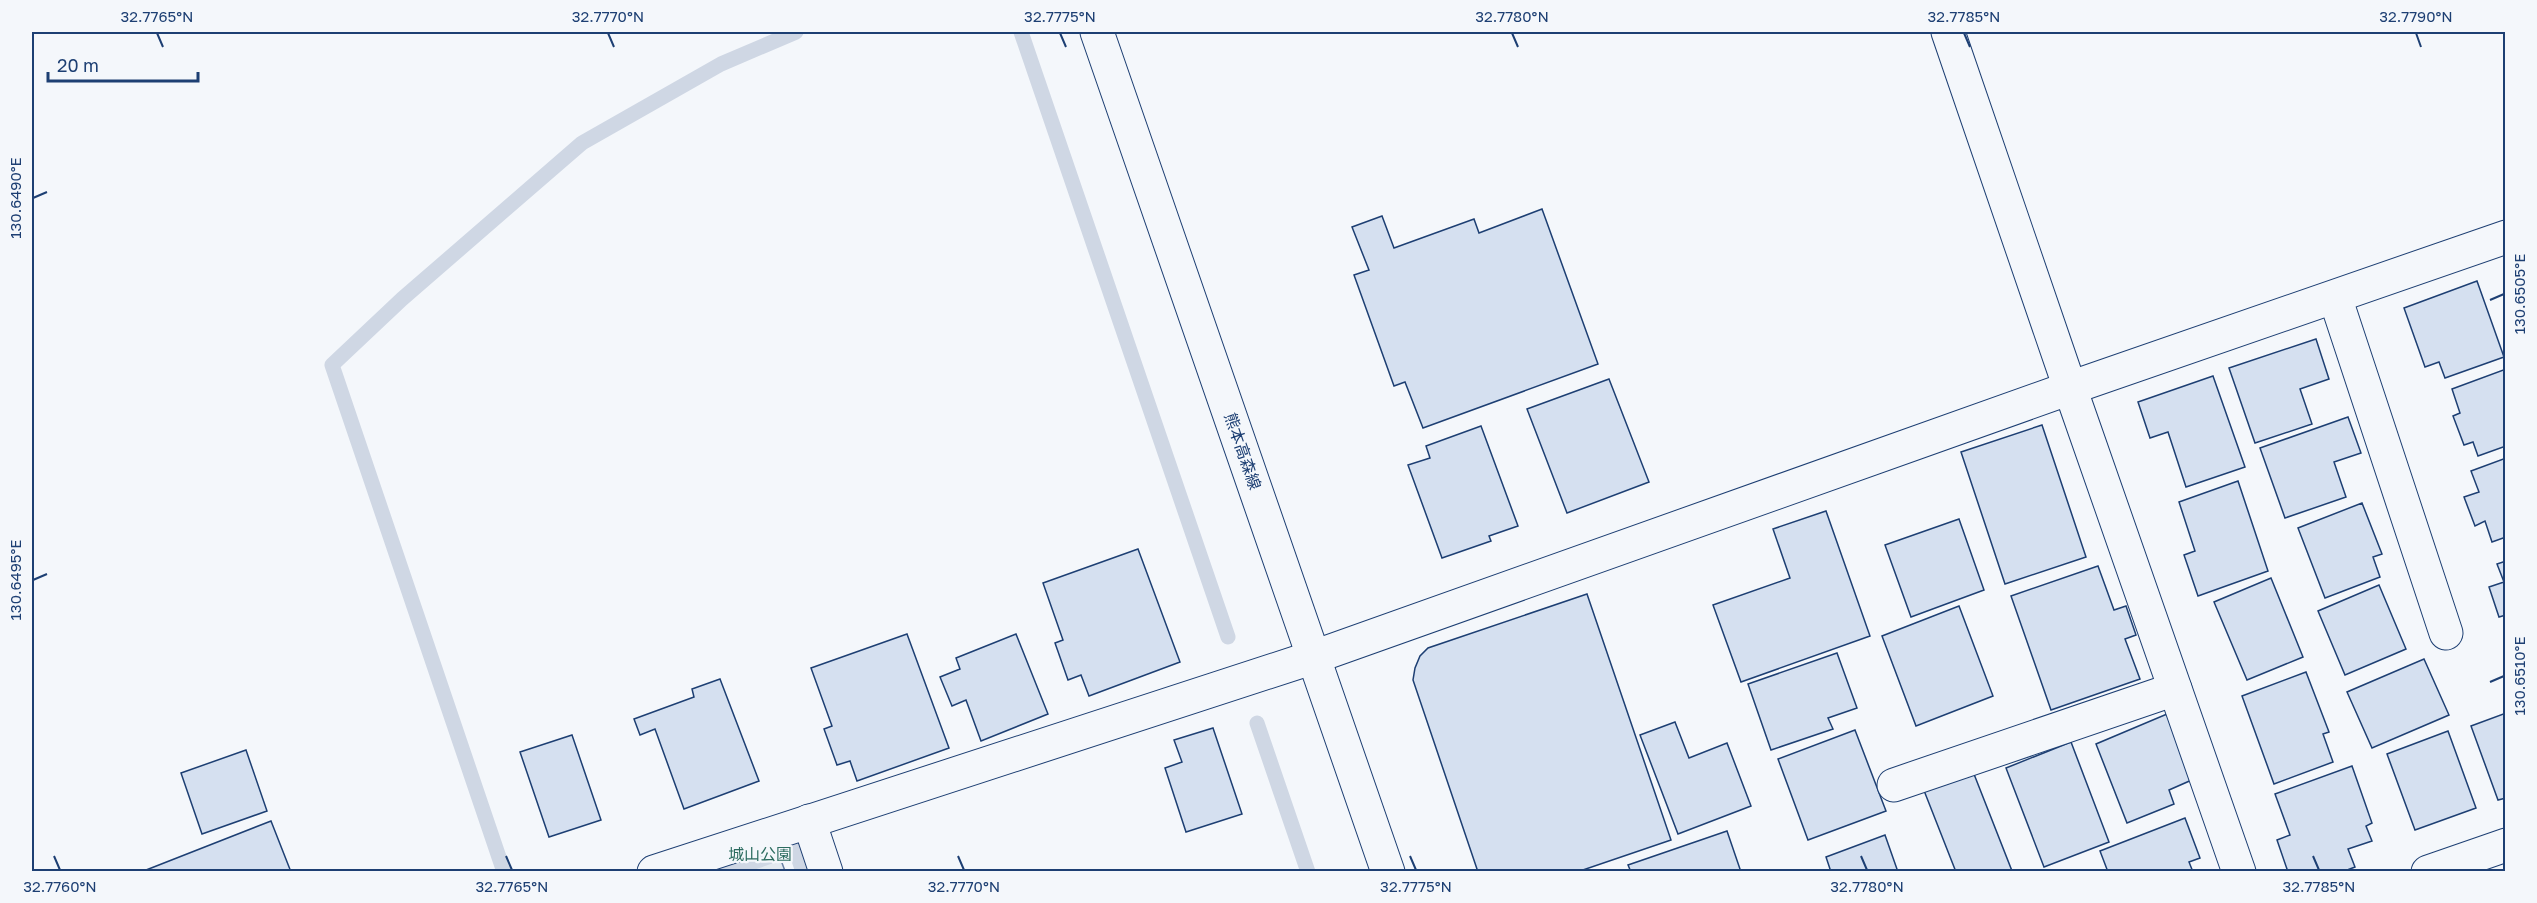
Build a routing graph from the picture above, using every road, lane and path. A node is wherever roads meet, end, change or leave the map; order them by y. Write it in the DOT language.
graph roads {
  1 [pos="1097,32"];
  2 [pos="1948,32"];
  3 [pos="2505,237"];
  4 [pos="2335,297"];
  5 [pos="2070,388"];
  6 [pos="2446,633"];
  7 [pos="1314,657"];
  8 [pos="2175,689"];
  9 [pos="1894,785"];
  10 [pos="809,821"];
  11 [pos="2505,845"];
  12 [pos="654,872"];
  13 [pos="826,872"];
  14 [pos="1388,872"];
  15 [pos="2239,872"];
  16 [pos="2428,872"];
  1 -- 7 [label="street, 熊本高森線"];
  2 -- 5 [label="street"];
  3 -- 4 [label="street"];
  4 -- 5 [label="street"];
  4 -- 6 [label="street"];
  5 -- 7 [label="street"];
  5 -- 8 [label="street"];
  7 -- 10 [label="street"];
  7 -- 14 [label="street, 熊本高森線"];
  8 -- 9 [label="street"];
  8 -- 15 [label="street"];
  10 -- 12 [label="street"];
  10 -- 13 [label="street"];
  11 -- 16 [label="street"];
}
